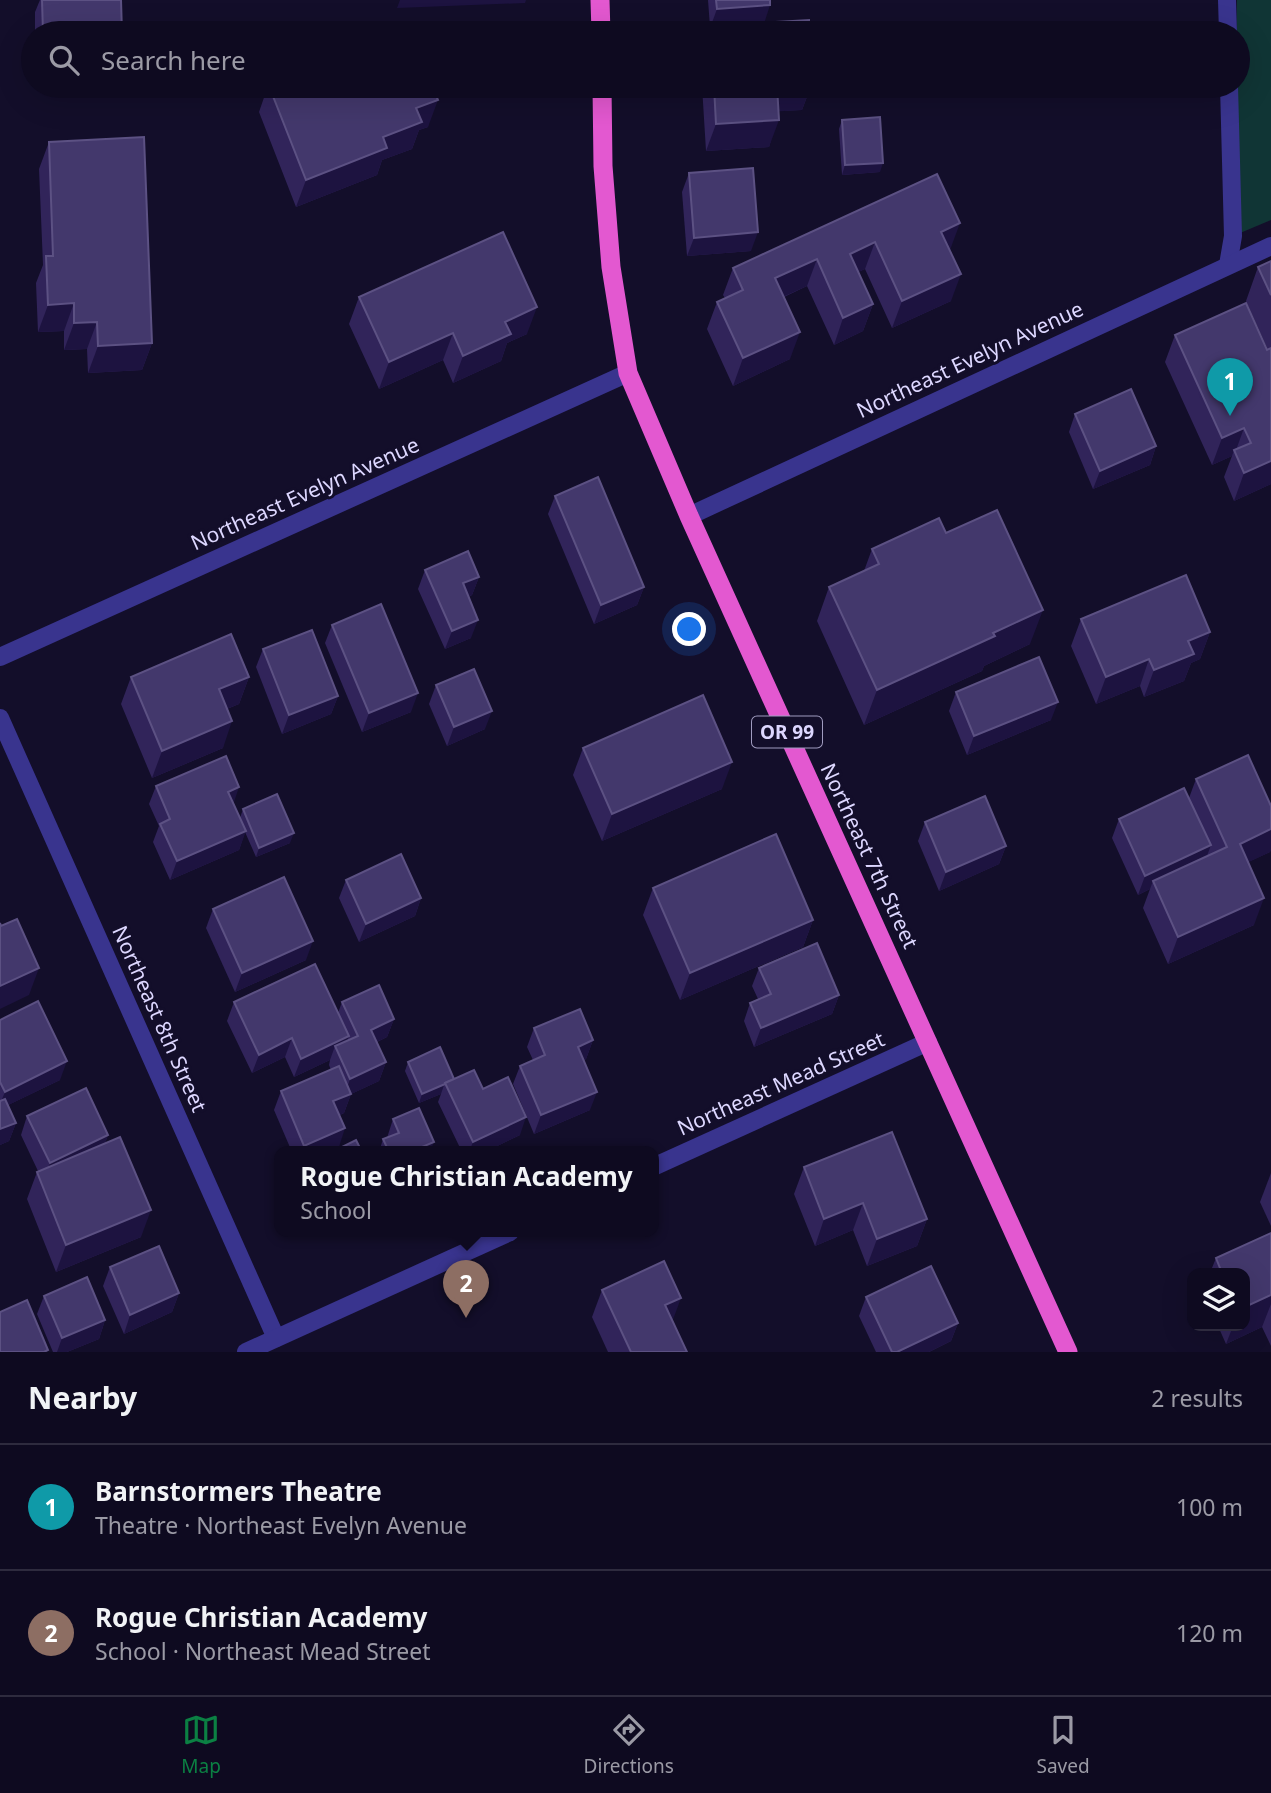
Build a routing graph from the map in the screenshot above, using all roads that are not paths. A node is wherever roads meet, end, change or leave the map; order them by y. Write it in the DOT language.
graph roads {
  1 [pos="600,0"];
  2 [pos="1227,0"];
  3 [pos="601,21"];
  4 [pos="1228,21"];
  5 [pos="602,98"];
  6 [pos="1230,98"];
  7 [pos="1271,246"];
  8 [pos="1228,265"];
  9 [pos="628,373"];
  10 [pos="689,516"];
  11 [pos="0,657"];
  12 [pos="0,718"];
  13 [pos="928,1042"];
  14 [pos="659,1164"];
  15 [pos="499,1237"];
  16 [pos="276,1338"];
  17 [pos="246,1352"];
  18 [pos="1068,1352"];
  1 -- 3 [label="highway"];
  2 -- 4 [label="street"];
  5 -- 9 [label="highway, Northeast 7th Street / OR 99"];
  6 -- 8 [label="street"];
  7 -- 8 [label="street, Northeast Evelyn Avenue"];
  8 -- 10 [label="street, Northeast Evelyn Avenue"];
  9 -- 10 [label="highway, Northeast 7th Street / OR 99"];
  9 -- 11 [label="street, Northeast Evelyn Avenue"];
  10 -- 13 [label="highway, Northeast 7th Street / OR 99"];
  12 -- 16 [label="street, Northeast 8th Street"];
  13 -- 14 [label="street, Northeast Mead Street"];
  13 -- 18 [label="highway, Northeast 7th Street / OR 99"];
  15 -- 16 [label="street"];
  16 -- 17 [label="street"];
}
